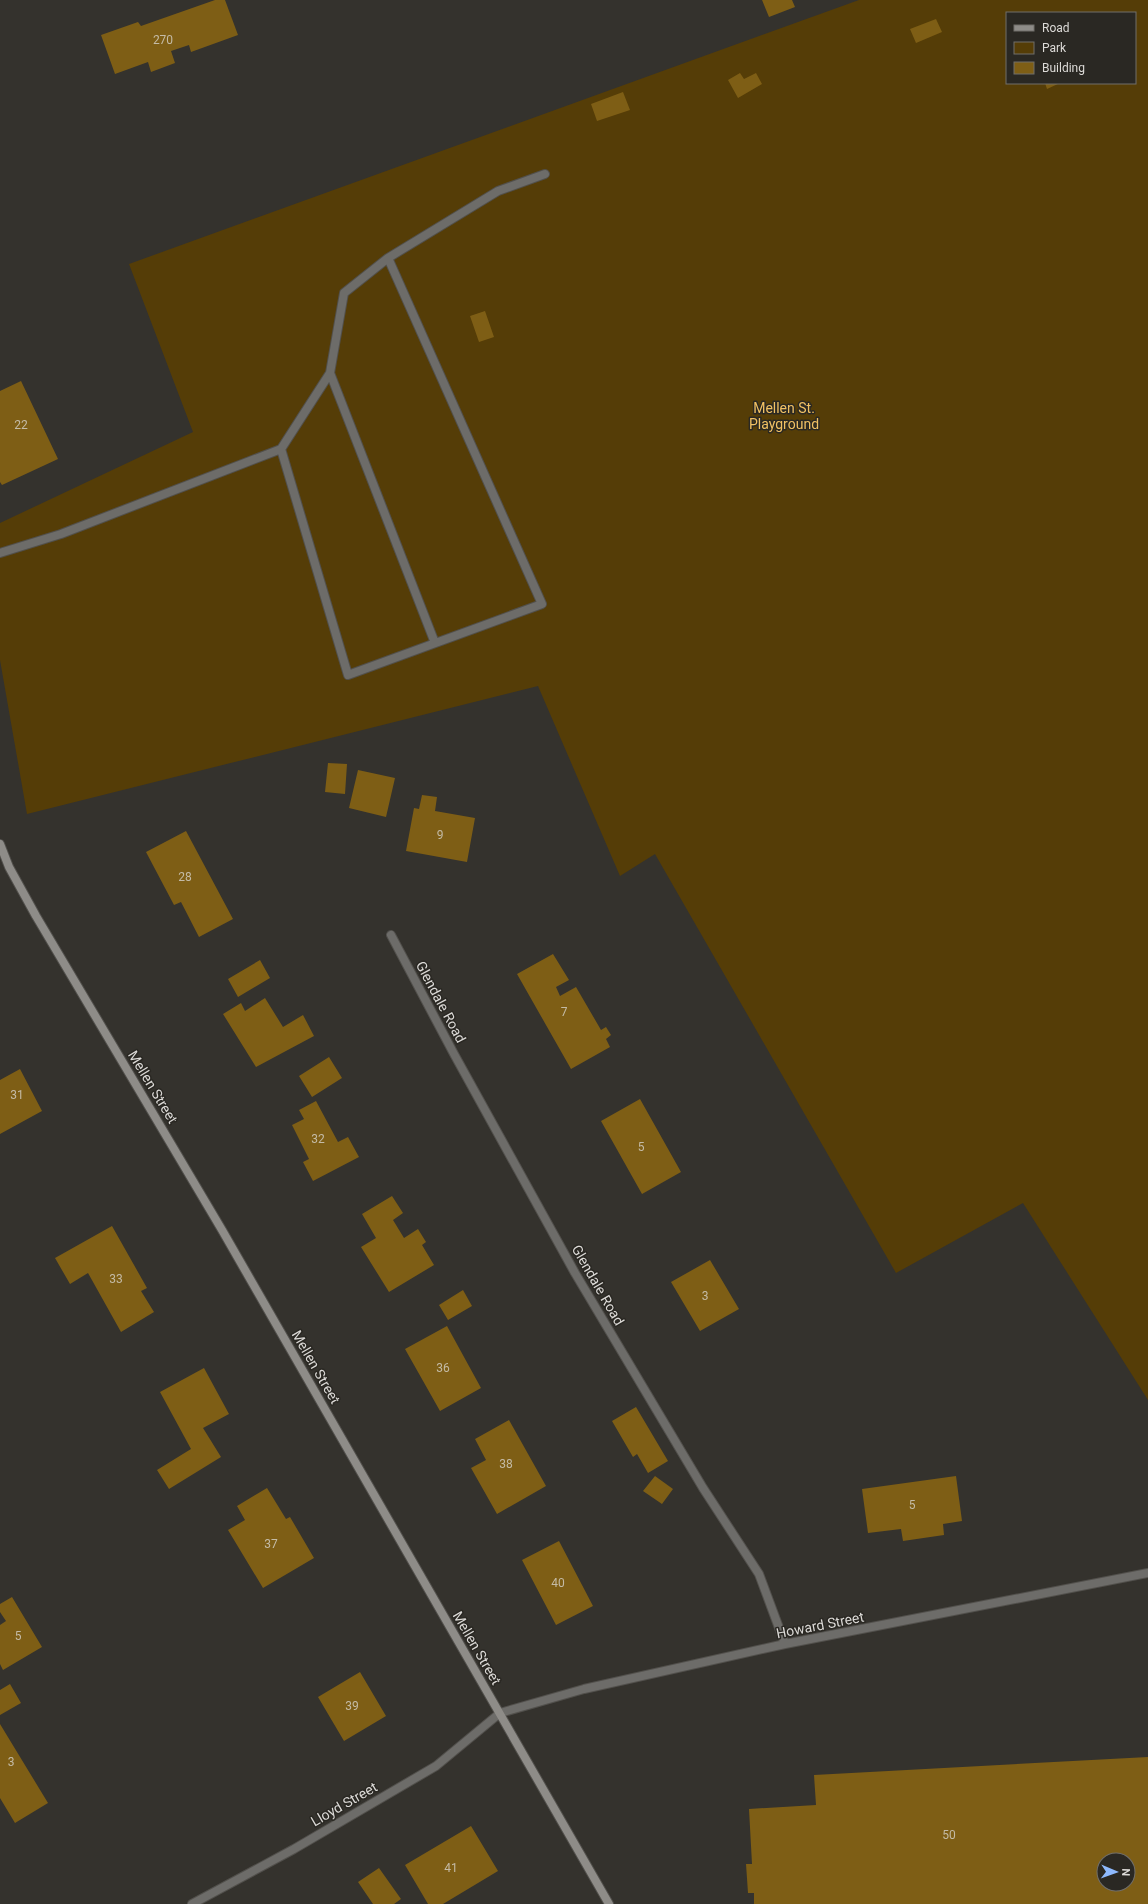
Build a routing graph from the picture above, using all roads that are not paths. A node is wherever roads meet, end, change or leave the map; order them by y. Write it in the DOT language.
graph roads {
  1 [pos="545,174"];
  2 [pos="388,258"];
  3 [pos="330,373"];
  4 [pos="281,449"];
  5 [pos="0,553"];
  6 [pos="435,644"];
  7 [pos="0,844"];
  8 [pos="391,935"];
  9 [pos="1148,1573"];
  10 [pos="785,1644"];
  11 [pos="500,1713"];
  12 [pos="192,1904"];
  13 [pos="609,1904"];
  1 -- 2 [label="street"];
  2 -- 3 [label="street"];
  2 -- 6 [label="street"];
  3 -- 4 [label="street"];
  3 -- 6 [label="street"];
  4 -- 5 [label="street"];
  4 -- 6 [label="street"];
  7 -- 11 [label="street, Mellen Street"];
  8 -- 10 [label="street, Glendale Road"];
  9 -- 10 [label="street, Howard Street"];
  10 -- 11 [label="street, Howard Street"];
  11 -- 12 [label="street, Lloyd Street"];
  11 -- 13 [label="street, Mellen Street"];
}
